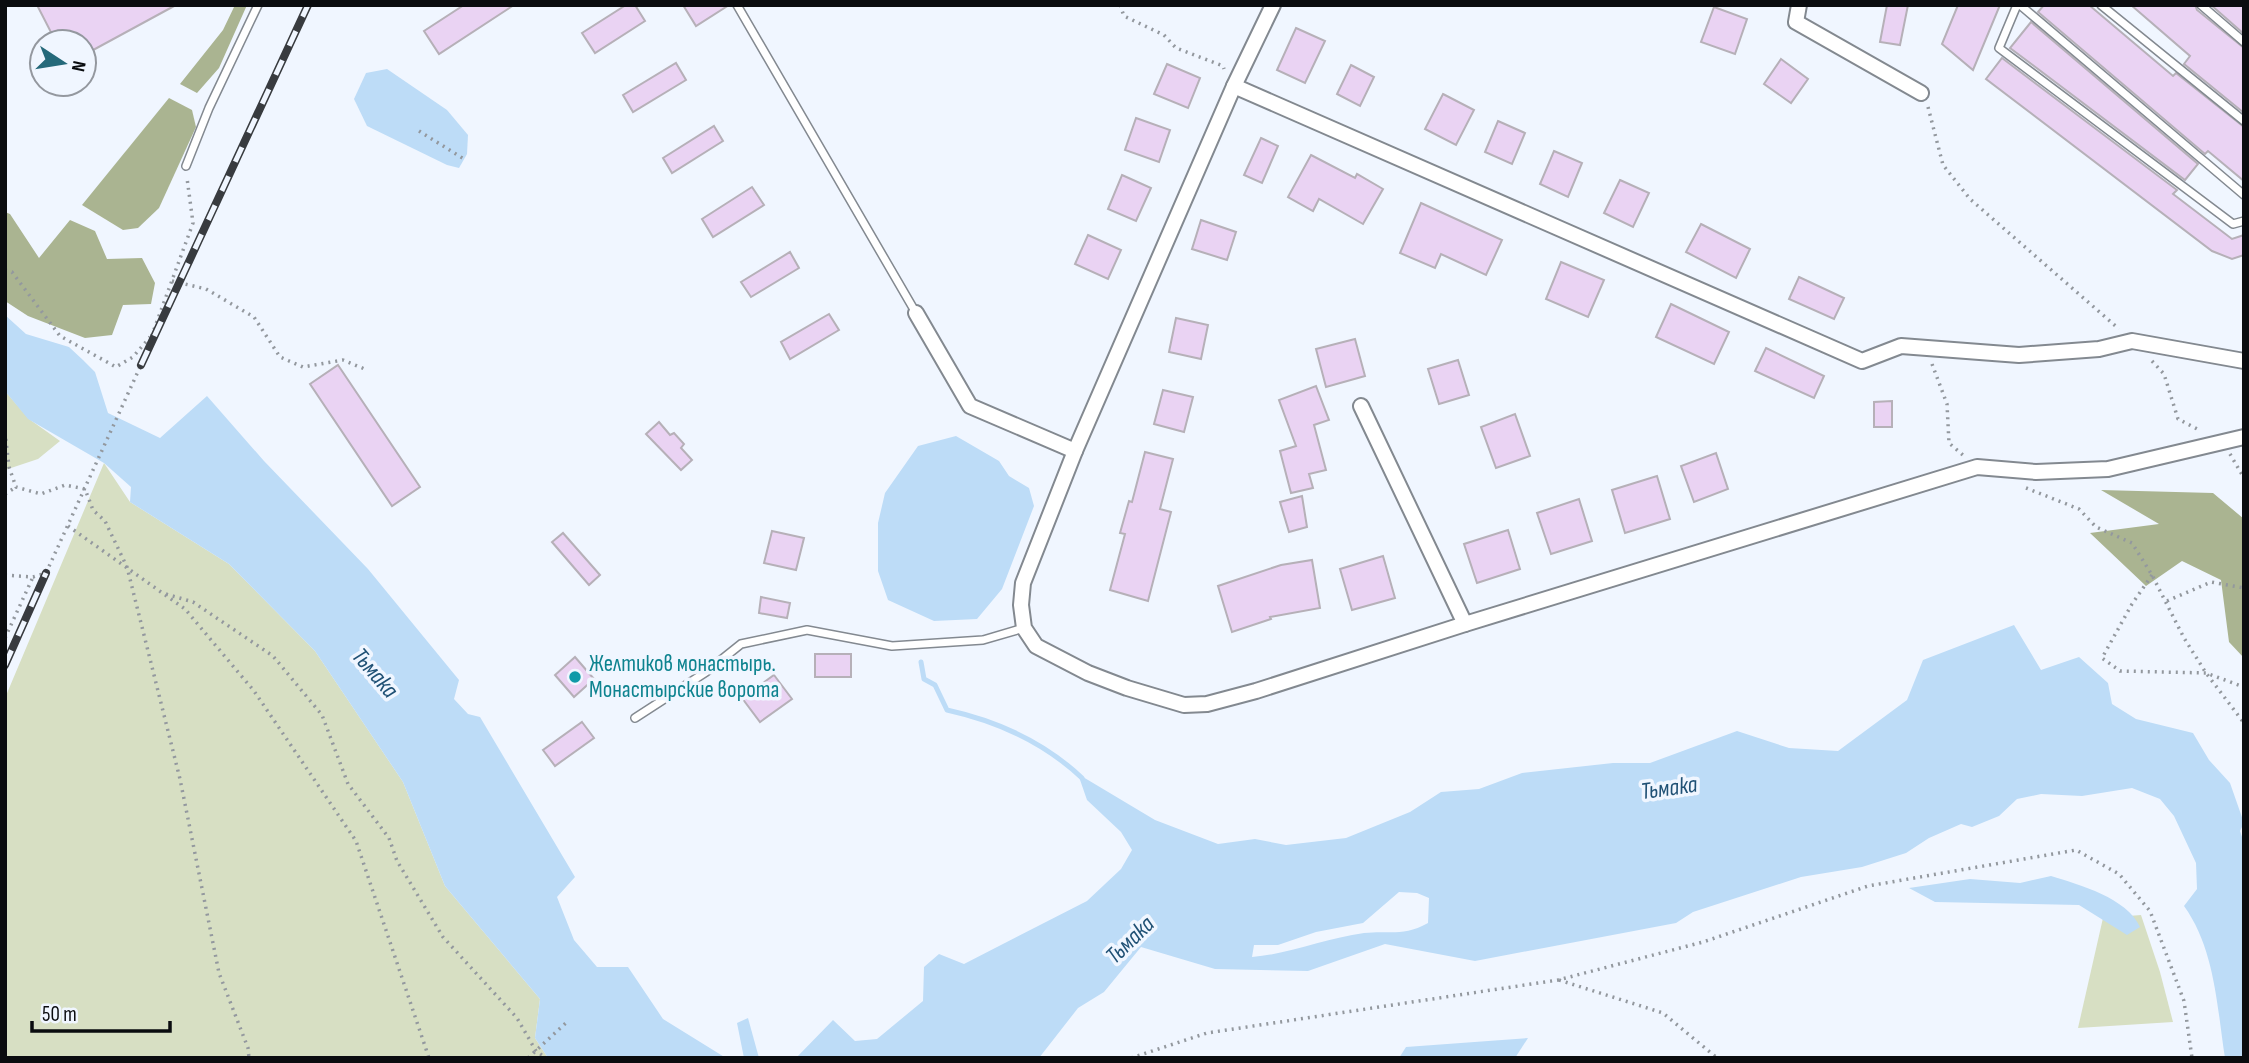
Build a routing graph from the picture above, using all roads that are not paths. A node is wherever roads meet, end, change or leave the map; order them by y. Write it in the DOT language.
graph roads {
  1 [pos="258,5"];
  2 [pos="737,5"];
  3 [pos="1273,5"];
  4 [pos="1799,5"];
  5 [pos="2018,5"];
  6 [pos="2101,5"];
  7 [pos="2201,5"];
  8 [pos="2244,42"];
  9 [pos="1234,86"];
  10 [pos="1921,93"];
  11 [pos="2244,121"];
  12 [pos="186,166"];
  13 [pos="2244,195"];
  14 [pos="2244,221"];
  15 [pos="916,313"];
  16 [pos="2244,361"];
  17 [pos="1361,406"];
  18 [pos="2244,437"];
  19 [pos="1075,451"];
  20 [pos="1465,624"];
  21 [pos="1024,628"];
  22 [pos="635,718"];
  1 -- 12 [label="lane"];
  2 -- 15 [label="lane"];
  3 -- 9 [label="street"];
  4 -- 10 [label="street"];
  5 -- 13 [label="lane"];
  5 -- 14 [label="lane"];
  6 -- 11 [label="lane"];
  7 -- 8 [label="lane"];
  9 -- 16 [label="street"];
  9 -- 19 [label="street"];
  15 -- 19 [label="street"];
  17 -- 20 [label="street"];
  18 -- 20 [label="street"];
  19 -- 21 [label="street"];
  20 -- 21 [label="street"];
  21 -- 22 [label="lane"];
}
